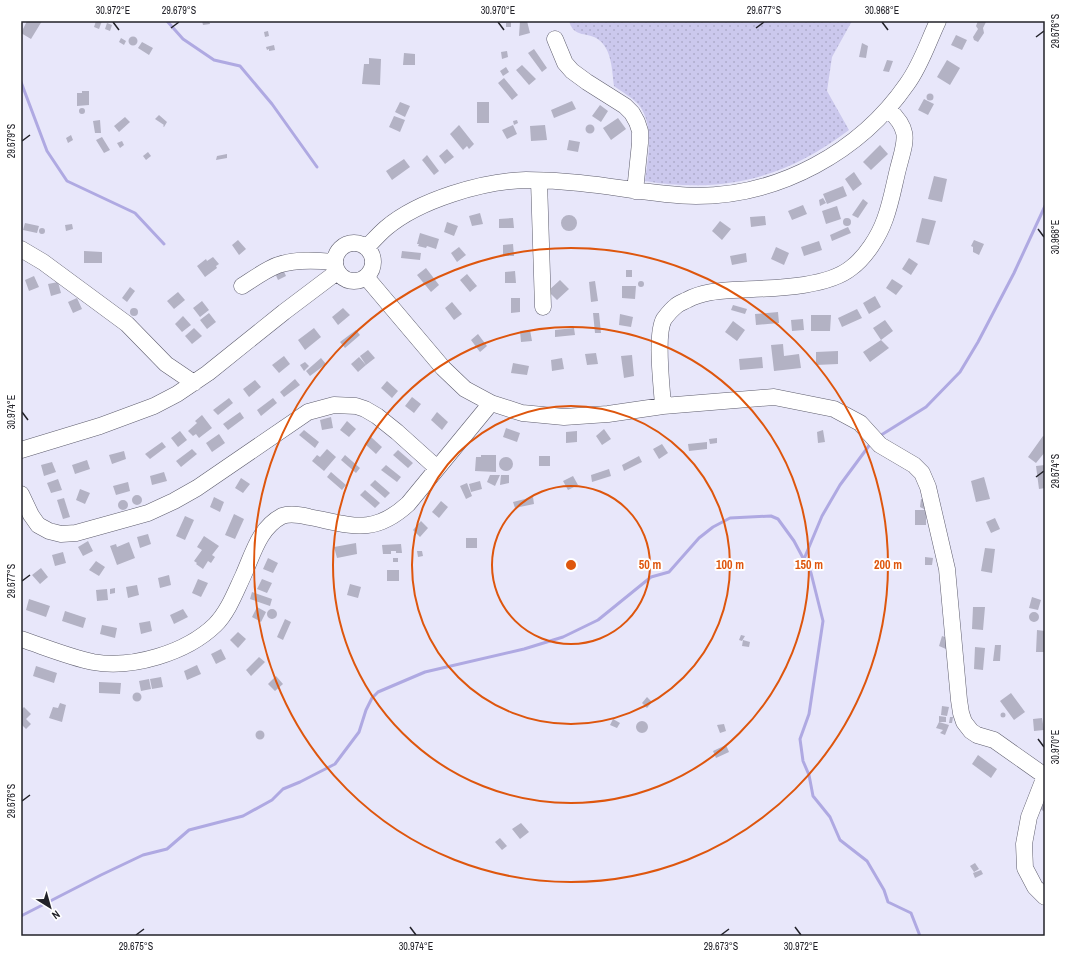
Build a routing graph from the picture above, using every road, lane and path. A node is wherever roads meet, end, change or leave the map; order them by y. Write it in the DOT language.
graph roads {
  1 [pos="938,21"];
  2 [pos="554,39"];
  3 [pos="888,109"];
  4 [pos="539,181"];
  5 [pos="635,191"];
  6 [pos="367,247"];
  7 [pos="21,249"];
  8 [pos="336,267"];
  9 [pos="366,277"];
  10 [pos="242,286"];
  11 [pos="543,307"];
  12 [pos="194,383"];
  13 [pos="491,403"];
  14 [pos="663,406"];
  15 [pos="21,450"];
  16 [pos="437,468"];
  17 [pos="21,494"];
  18 [pos="21,639"];
  19 [pos="1045,776"];
  20 [pos="1045,897"];
  1 -- 3 [label="street"];
  2 -- 5 [label="street"];
  3 -- 5 [label="street"];
  3 -- 14 [label="street"];
  4 -- 5 [label="street"];
  4 -- 6 [label="street"];
  4 -- 11 [label="street"];
  6 -- 8 [label="street"];
  6 -- 9 [label="street"];
  7 -- 12 [label="street"];
  8 -- 9 [label="street"];
  8 -- 10 [label="street"];
  8 -- 12 [label="street"];
  9 -- 13 [label="street"];
  12 -- 15 [label="street"];
  13 -- 14 [label="street"];
  13 -- 16 [label="street"];
  14 -- 19 [label="street"];
  16 -- 17 [label="street"];
  16 -- 18 [label="street"];
  19 -- 20 [label="street"];
}
